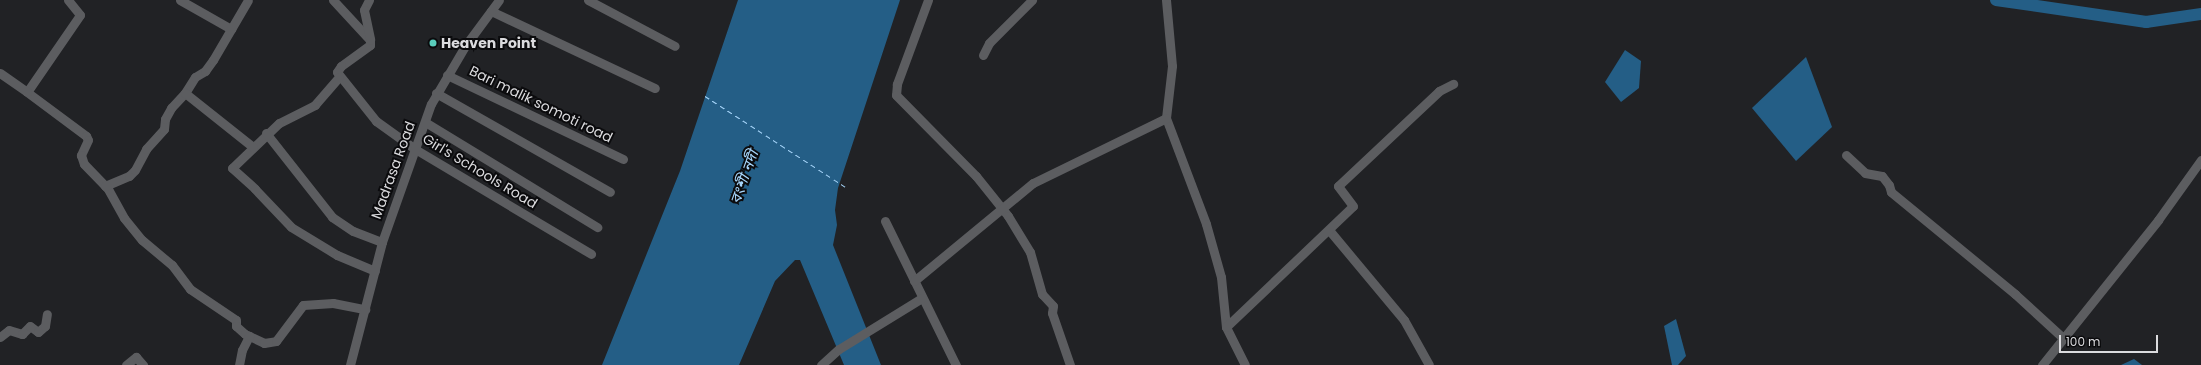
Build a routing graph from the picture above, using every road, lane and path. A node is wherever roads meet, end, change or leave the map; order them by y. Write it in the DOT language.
graph roads {
  1 [pos="68,0"];
  2 [pos="180,0"];
  3 [pos="248,0"];
  4 [pos="333,0"];
  5 [pos="369,0"];
  6 [pos="499,0"];
  7 [pos="588,0"];
  8 [pos="928,0"];
  9 [pos="1032,0"];
  10 [pos="1166,0"];
  11 [pos="491,11"];
  12 [pos="231,29"];
  13 [pos="370,40"];
  14 [pos="675,46"];
  15 [pos="983,55"];
  16 [pos="0,73"];
  17 [pos="447,75"];
  18 [pos="339,77"];
  19 [pos="1452,84"];
  20 [pos="655,88"];
  21 [pos="26,92"];
  22 [pos="185,93"];
  23 [pos="436,93"];
  24 [pos="1166,118"];
  25 [pos="425,122"];
  26 [pos="266,133"];
  27 [pos="253,147"];
  28 [pos="415,148"];
  29 [pos="1846,155"];
  30 [pos="623,159"];
  31 [pos="2201,160"];
  32 [pos="105,186"];
  33 [pos="610,192"];
  34 [pos="1000,209"];
  35 [pos="885,221"];
  36 [pos="597,227"];
  37 [pos="1329,230"];
  38 [pos="382,242"];
  39 [pos="591,254"];
  40 [pos="375,271"];
  41 [pos="914,281"];
  42 [pos="922,298"];
  43 [pos="365,310"];
  44 [pos="47,314"];
  45 [pos="1226,327"];
  46 [pos="249,336"];
  47 [pos="0,337"];
  48 [pos="2063,338"];
  49 [pos="126,365"];
  50 [pos="143,365"];
  51 [pos="239,365"];
  52 [pos="350,365"];
  53 [pos="821,365"];
  54 [pos="956,365"];
  55 [pos="1070,365"];
  56 [pos="1245,365"];
  57 [pos="1429,365"];
  58 [pos="2042,365"];
  1 -- 21 [label="street"];
  2 -- 12 [label="street"];
  3 -- 12 [label="street"];
  4 -- 13 [label="street"];
  5 -- 13 [label="street"];
  6 -- 11 [label="street, Madrasa Road"];
  7 -- 14 [label="street"];
  8 -- 34 [label="street"];
  9 -- 15 [label="street"];
  10 -- 24 [label="street"];
  11 -- 17 [label="street, Madrasa Road"];
  11 -- 20 [label="street"];
  12 -- 22 [label="street"];
  13 -- 18 [label="street"];
  16 -- 21 [label="street"];
  17 -- 23 [label="street, Madrasa Road"];
  17 -- 30 [label="street, Bari malik somoti road"];
  18 -- 26 [label="street"];
  18 -- 28 [label="street, Girl's Schools Road"];
  19 -- 37 [label="street"];
  21 -- 32 [label="street"];
  22 -- 27 [label="street"];
  22 -- 32 [label="street"];
  23 -- 25 [label="street, Madrasa Road"];
  23 -- 33 [label="street"];
  24 -- 34 [label="street"];
  24 -- 45 [label="street"];
  25 -- 28 [label="street, Madrasa Road"];
  25 -- 36 [label="street"];
  26 -- 27 [label="street"];
  26 -- 38 [label="street"];
  27 -- 40 [label="street"];
  28 -- 38 [label="street, Madrasa Road"];
  28 -- 39 [label="street, Girl's Schools Road"];
  29 -- 48 [label="street"];
  31 -- 48 [label="street"];
  32 -- 46 [label="street"];
  34 -- 41 [label="street"];
  34 -- 55 [label="street"];
  35 -- 41 [label="street"];
  37 -- 45 [label="street"];
  37 -- 57 [label="street"];
  38 -- 40 [label="street, Madrasa Road"];
  40 -- 43 [label="street, Madrasa Road"];
  41 -- 42 [label="street"];
  42 -- 53 [label="street"];
  42 -- 54 [label="street"];
  43 -- 46 [label="street"];
  43 -- 52 [label="street, Madrasa Road"];
  44 -- 47 [label="street"];
  45 -- 56 [label="street"];
  46 -- 51 [label="street"];
  48 -- 58 [label="street"];
  49 -- 50 [label="street"];
}
